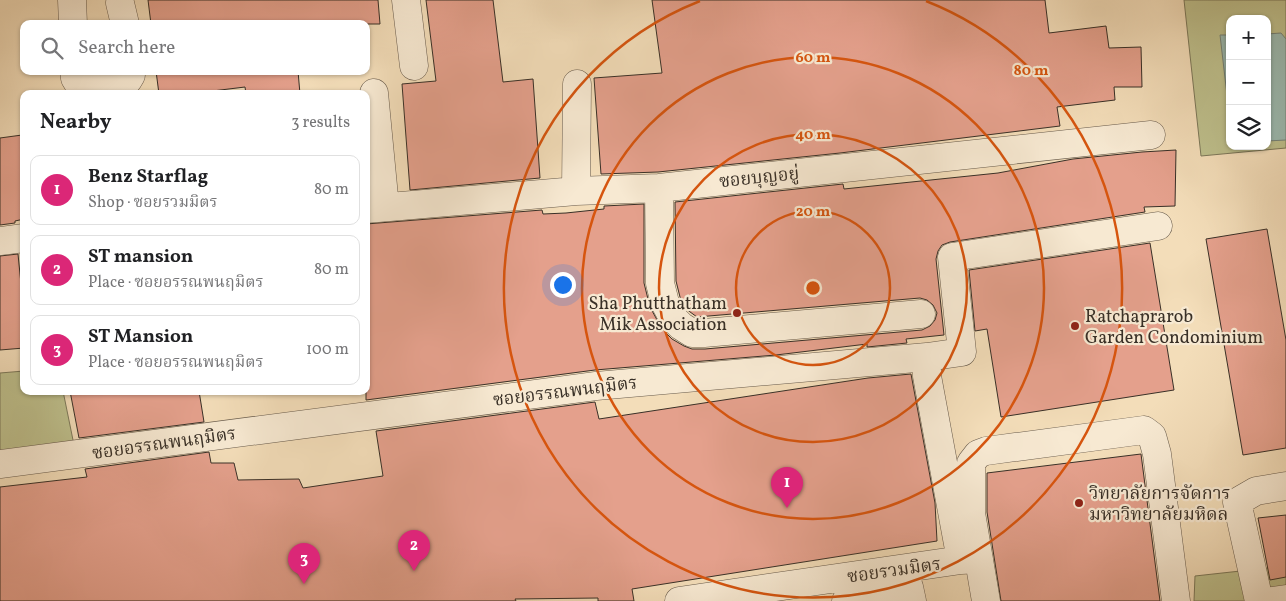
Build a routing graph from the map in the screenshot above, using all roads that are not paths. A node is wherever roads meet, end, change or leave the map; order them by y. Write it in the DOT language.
graph roads {
  1 [pos="72,0"];
  2 [pos="406,0"];
  3 [pos="73,20"];
  4 [pos="414,66"];
  5 [pos="75,75"];
  6 [pos="131,75"];
  7 [pos="577,84"];
  8 [pos="374,93"];
  9 [pos="1152,135"];
  10 [pos="659,188"];
  11 [pos="576,191"];
  12 [pos="376,208"];
  13 [pos="1158,226"];
  14 [pos="20,238"];
  15 [pos="0,241"];
  16 [pos="921,314"];
  17 [pos="927,357"];
  18 [pos="0,464"];
  19 [pos="1286,486"];
  20 [pos="970,559"];
  21 [pos="1286,599"];
  22 [pos="679,601"];
  23 [pos="846,601"];
  24 [pos="912,601"];
  25 [pos="986,601"];
  26 [pos="1176,601"];
  27 [pos="1258,601"];
  28 [pos="1272,601"];
  1 -- 3 [label="street"];
  2 -- 4 [label="street"];
  5 -- 6 [label="street"];
  7 -- 11 [label="street"];
  8 -- 12 [label="street"];
  9 -- 10 [label="street, ซอยบุญอยู่"];
  10 -- 11 [label="street, ซอยบุญอยู่"];
  10 -- 16 [label="street"];
  11 -- 12 [label="street, ซอยบุญอยู่"];
  13 -- 17 [label="street, ซอยอรรณพนฤมิตร"];
  14 -- 15 [label="street"];
  17 -- 18 [label="street, ซอยอรรณพนฤมิตร"];
  17 -- 20 [label="street"];
  19 -- 27 [label="street"];
  20 -- 22 [label="street, ซอยรวมมิตร"];
  20 -- 25 [label="street"];
  20 -- 26 [label="street"];
  21 -- 28 [label="street"];
  23 -- 24 [label="street"];
}
